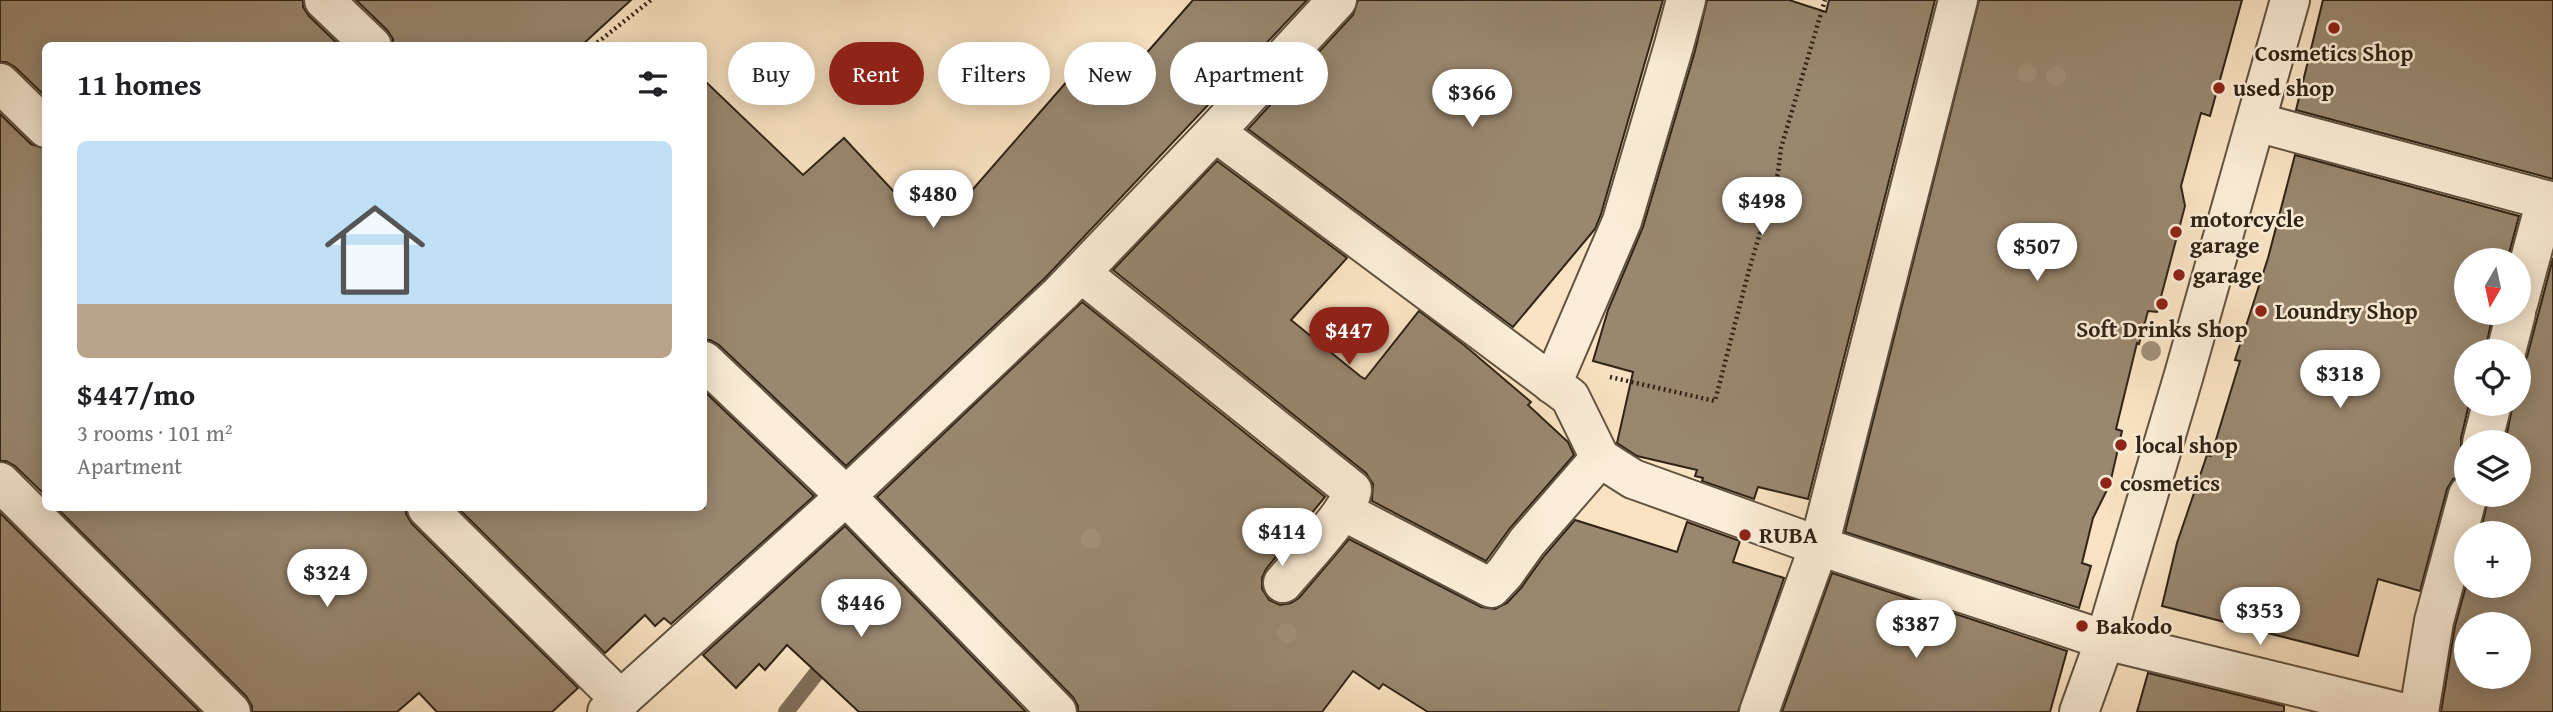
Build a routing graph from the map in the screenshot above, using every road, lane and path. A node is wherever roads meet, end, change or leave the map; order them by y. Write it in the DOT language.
graph roads {
  1 [pos="324,0"];
  2 [pos="651,0"];
  3 [pos="1337,0"];
  4 [pos="1686,0"];
  5 [pos="1825,0"];
  6 [pos="1958,0"];
  7 [pos="2290,0"];
  8 [pos="368,42"];
  9 [pos="598,42"];
  10 [pos="0,83"];
  11 [pos="2256,122"];
  12 [pos="42,124"];
  13 [pos="1215,132"];
  14 [pos="2549,201"];
  15 [pos="2531,261"];
  16 [pos="1081,273"];
  17 [pos="707,364"];
  18 [pos="1561,390"];
  19 [pos="1600,458"];
  20 [pos="0,482"];
  21 [pos="846,496"];
  22 [pos="2465,507"];
  23 [pos="430,511"];
  24 [pos="1343,511"];
  25 [pos="1819,546"];
  26 [pos="1283,583"];
  27 [pos="2105,640"];
  28 [pos="614,706"];
  29 [pos="231,712"];
  30 [pos="1057,712"];
  31 [pos="1759,712"];
  32 [pos="2079,712"];
  33 [pos="2400,712"];
  34 [pos="2419,712"];
  1 -- 8 [label="street"];
  2 -- 9 [label="path"];
  3 -- 13 [label="street"];
  4 -- 18 [label="street"];
  5 -- 18 [label="path"];
  6 -- 25 [label="street"];
  7 -- 11 [label="street"];
  10 -- 12 [label="street"];
  11 -- 14 [label="street"];
  11 -- 27 [label="street"];
  13 -- 16 [label="street"];
  13 -- 18 [label="street"];
  14 -- 15 [label="street"];
  16 -- 21 [label="street"];
  16 -- 24 [label="street"];
  17 -- 21 [label="street"];
  18 -- 19 [label="street"];
  19 -- 24 [label="street"];
  19 -- 25 [label="street"];
  20 -- 29 [label="street"];
  21 -- 28 [label="street"];
  21 -- 30 [label="street"];
  22 -- 34 [label="street"];
  23 -- 28 [label="street"];
  24 -- 26 [label="street"];
  25 -- 27 [label="street"];
  25 -- 31 [label="street"];
  27 -- 32 [label="street"];
  27 -- 33 [label="street"];
}
